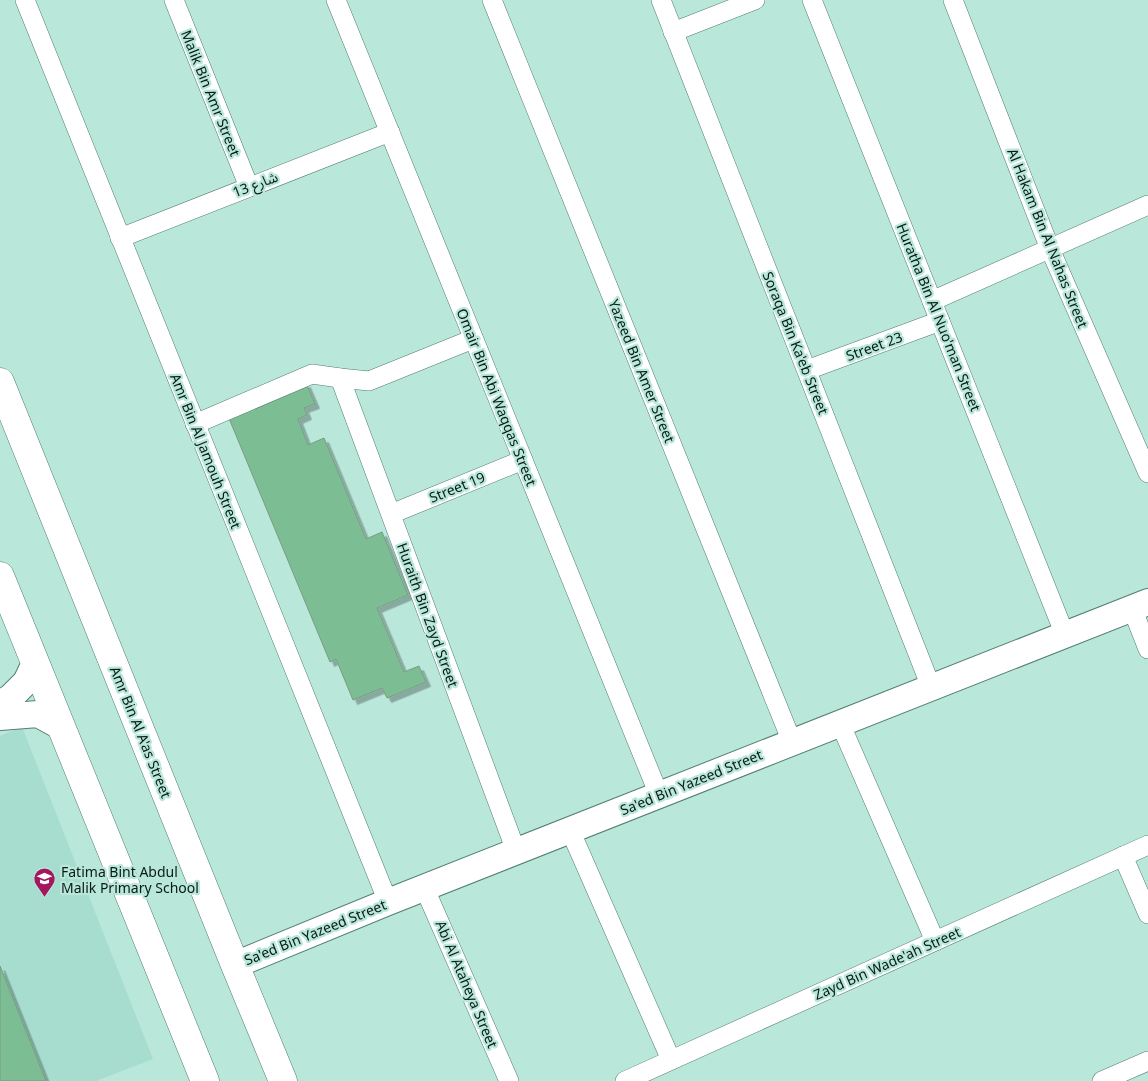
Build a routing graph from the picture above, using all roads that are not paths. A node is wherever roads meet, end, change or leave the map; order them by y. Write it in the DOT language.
graph roads {
  1 [pos="25,0"];
  2 [pos="174,0"];
  3 [pos="336,0"];
  4 [pos="492,0"];
  5 [pos="661,0"];
  6 [pos="755,0"];
  7 [pos="812,0"];
  8 [pos="953,0"];
  9 [pos="674,32"];
  10 [pos="390,132"];
  11 [pos="249,186"];
  12 [pos="1148,205"];
  13 [pos="120,238"];
  14 [pos="1050,249"];
  15 [pos="932,301"];
  16 [pos="940,321"];
  17 [pos="473,339"];
  18 [pos="807,370"];
  19 [pos="340,378"];
  20 [pos="0,382"];
  21 [pos="195,424"];
  22 [pos="523,460"];
  23 [pos="1148,473"];
  24 [pos="391,514"];
  25 [pos="0,576"];
  26 [pos="1140,605"];
  27 [pos="1065,634"];
  28 [pos="1148,649"];
  29 [pos="35,663"];
  30 [pos="932,687"];
  31 [pos="0,704"];
  32 [pos="0,717"];
  33 [pos="840,723"];
  34 [pos="60,726"];
  35 [pos="792,742"];
  36 [pos="659,795"];
  37 [pos="570,830"];
  38 [pos="1148,844"];
  39 [pos="516,851"];
  40 [pos="1123,856"];
  41 [pos="424,887"];
  42 [pos="388,902"];
  43 [pos="1148,914"];
  44 [pos="935,941"];
  45 [pos="235,965"];
  46 [pos="672,1060"];
  47 [pos="1148,1061"];
  48 [pos="205,1081"];
  49 [pos="283,1081"];
  50 [pos="509,1081"];
  51 [pos="625,1081"];
  52 [pos="1102,1081"];
  1 -- 13 [label="street, Amr Bin Al Jamouh Street"];
  2 -- 11 [label="street, Malik Bin Amr Street"];
  3 -- 10 [label="street, Omair Bin Abi Waqqas Street"];
  4 -- 35 [label="street, Yazeed Bin Amer Street"];
  5 -- 9 [label="street, Soraqa Bin Ka'eb Street"];
  6 -- 9 [label="street"];
  7 -- 15 [label="street, Huratha Bin Al Nuo'man Street"];
  8 -- 14 [label="street, Al Hakam Bin Al Nahas Street"];
  9 -- 18 [label="street, Soraqa Bin Ka'eb Street"];
  10 -- 11 [label="street, شارع 13"];
  10 -- 17 [label="street, Omair Bin Abi Waqqas Street"];
  11 -- 13 [label="street, شارع 13"];
  12 -- 14 [label="street"];
  13 -- 21 [label="street, Amr Bin Al Jamouh Street"];
  14 -- 15 [label="street"];
  14 -- 23 [label="street, Al Hakam Bin Al Nahas Street"];
  15 -- 16 [label="street, Huratha Bin Al Nuo'man Street"];
  16 -- 18 [label="street, Street 23"];
  16 -- 27 [label="street, Huratha Bin Al Nuo'man Street"];
  17 -- 19 [label="street"];
  17 -- 22 [label="street, Omair Bin Abi Waqqas Street"];
  18 -- 30 [label="street, Soraqa Bin Ka'eb Street"];
  19 -- 21 [label="street"];
  19 -- 24 [label="street, Huraith Bin Zayd Street"];
  20 -- 45 [label="main road, Amr Bin Al A'as Street"];
  21 -- 42 [label="street, Amr Bin Al Jamouh Street"];
  22 -- 24 [label="street, Street 19"];
  22 -- 36 [label="street, Omair Bin Abi Waqqas Street"];
  24 -- 39 [label="street, Huraith Bin Zayd Street"];
  25 -- 29 [label="main road"];
  26 -- 27 [label="street, Sa'ed Bin Yazeed Street"];
  26 -- 28 [label="street"];
  27 -- 30 [label="street, Sa'ed Bin Yazeed Street"];
  29 -- 31 [label="street"];
  29 -- 34 [label="main road"];
  30 -- 33 [label="street, Sa'ed Bin Yazeed Street"];
  32 -- 34 [label="street"];
  33 -- 35 [label="street, Sa'ed Bin Yazeed Street"];
  33 -- 44 [label="street"];
  34 -- 48 [label="main road"];
  35 -- 36 [label="street, Sa'ed Bin Yazeed Street"];
  36 -- 37 [label="street, Sa'ed Bin Yazeed Street"];
  37 -- 39 [label="street, Sa'ed Bin Yazeed Street"];
  37 -- 46 [label="street"];
  38 -- 40 [label="street, Zayd Bin Wade'ah Street"];
  39 -- 41 [label="street, Sa'ed Bin Yazeed Street"];
  40 -- 43 [label="street"];
  40 -- 44 [label="street, Zayd Bin Wade'ah Street"];
  41 -- 42 [label="street, Sa'ed Bin Yazeed Street"];
  41 -- 50 [label="street, Abi Al Ataheya Street"];
  42 -- 45 [label="street, Sa'ed Bin Yazeed Street"];
  44 -- 46 [label="street, Zayd Bin Wade'ah Street"];
  45 -- 49 [label="main road, Amr Bin Al A'as Street"];
  46 -- 51 [label="street, Zayd Bin Wade'ah Street"];
  47 -- 52 [label="street"];
}
